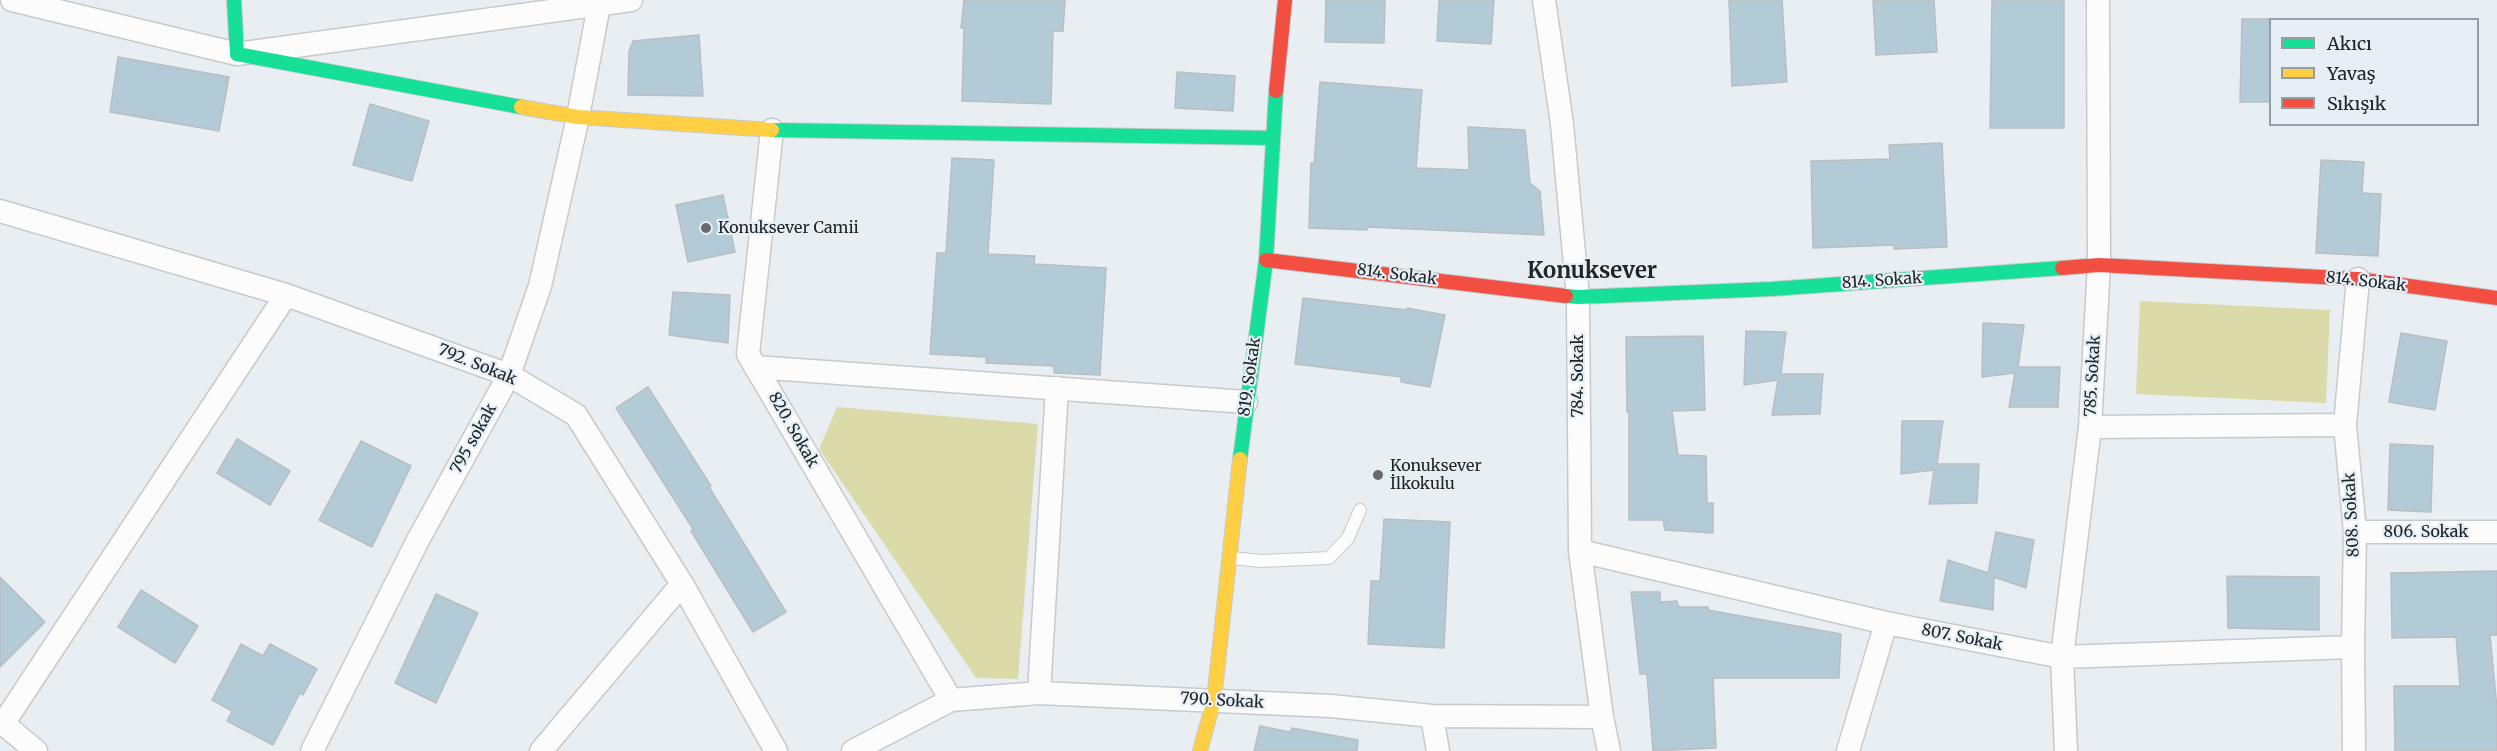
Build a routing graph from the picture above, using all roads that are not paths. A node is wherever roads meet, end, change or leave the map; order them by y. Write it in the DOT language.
graph roads {
  1 [pos="12,0"];
  2 [pos="234,0"];
  3 [pos="631,0"];
  4 [pos="1285,0"];
  5 [pos="1544,0"];
  6 [pos="2098,0"];
  7 [pos="599,3"];
  8 [pos="237,54"];
  9 [pos="578,117"];
  10 [pos="772,130"];
  11 [pos="1272,138"];
  12 [pos="0,211"];
  13 [pos="1266,260"];
  14 [pos="2099,265"];
  15 [pos="2358,279"];
  16 [pos="286,295"];
  17 [pos="1578,297"];
  18 [pos="2497,298"];
  19 [pos="755,366"];
  20 [pos="509,375"];
  21 [pos="1057,388"];
  22 [pos="1246,402"];
  23 [pos="2345,425"];
  24 [pos="2090,427"];
  25 [pos="1360,510"];
  26 [pos="2355,532"];
  27 [pos="2497,532"];
  28 [pos="1580,551"];
  29 [pos="1230,558"];
  30 [pos="681,584"];
  31 [pos="1886,623"];
  32 [pos="2353,647"];
  33 [pos="2062,657"];
  34 [pos="1039,693"];
  35 [pos="951,700"];
  36 [pos="1214,700"];
  37 [pos="1432,716"];
  38 [pos="1602,717"];
  39 [pos="1,723"];
  40 [pos="36,751"];
  41 [pos="312,751"];
  42 [pos="541,751"];
  43 [pos="776,751"];
  44 [pos="854,751"];
  45 [pos="1200,751"];
  46 [pos="1438,751"];
  47 [pos="1609,751"];
  48 [pos="1848,751"];
  49 [pos="2066,751"];
  50 [pos="2354,751"];
  1 -- 8 [label="street"];
  2 -- 8 [label="street"];
  3 -- 7 [label="street"];
  4 -- 11 [label="street, 819. Sokak"];
  5 -- 17 [label="street, 784. Sokak"];
  6 -- 14 [label="street, 785. Sokak"];
  7 -- 8 [label="street"];
  7 -- 9 [label="street, 795 sokak"];
  8 -- 9 [label="street"];
  9 -- 10 [label="street"];
  9 -- 20 [label="street, 795 sokak"];
  10 -- 11 [label="street"];
  10 -- 19 [label="street, 820. Sokak"];
  11 -- 13 [label="street, 819. Sokak"];
  12 -- 16 [label="street, 792. Sokak"];
  13 -- 17 [label="street, 814. Sokak"];
  13 -- 22 [label="street, 819. Sokak"];
  14 -- 15 [label="street, 814. Sokak"];
  14 -- 17 [label="street, 814. Sokak"];
  14 -- 24 [label="street, 785. Sokak"];
  15 -- 18 [label="street, 814. Sokak"];
  15 -- 23 [label="street, 808. Sokak"];
  16 -- 20 [label="street, 792. Sokak"];
  16 -- 39 [label="street"];
  17 -- 28 [label="street, 784. Sokak"];
  19 -- 21 [label="street"];
  19 -- 35 [label="street, 820. Sokak"];
  20 -- 30 [label="street, 792. Sokak"];
  20 -- 41 [label="street, 795 sokak"];
  21 -- 22 [label="street"];
  21 -- 34 [label="street"];
  22 -- 29 [label="street, 819. Sokak"];
  23 -- 24 [label="street"];
  23 -- 26 [label="street, 808. Sokak"];
  24 -- 33 [label="street, 785. Sokak"];
  25 -- 29 [label="lane"];
  26 -- 27 [label="street, 806. Sokak"];
  26 -- 32 [label="street, 808. Sokak"];
  28 -- 31 [label="street, 807. Sokak"];
  28 -- 38 [label="street, 784. Sokak"];
  29 -- 36 [label="street, 819. Sokak"];
  30 -- 42 [label="street"];
  30 -- 43 [label="street, 792. Sokak"];
  31 -- 33 [label="street, 807. Sokak"];
  31 -- 48 [label="street"];
  32 -- 33 [label="street, 807. Sokak"];
  32 -- 50 [label="street, 808. Sokak"];
  33 -- 49 [label="street, 785. Sokak"];
  34 -- 35 [label="street, 790. Sokak"];
  34 -- 36 [label="street, 790. Sokak"];
  35 -- 44 [label="street, 790. Sokak"];
  36 -- 37 [label="street, 790. Sokak"];
  36 -- 45 [label="street, 819. Sokak"];
  37 -- 38 [label="street, 790. Sokak"];
  37 -- 46 [label="street"];
  38 -- 47 [label="street, 784. Sokak"];
  39 -- 40 [label="street"];
}
